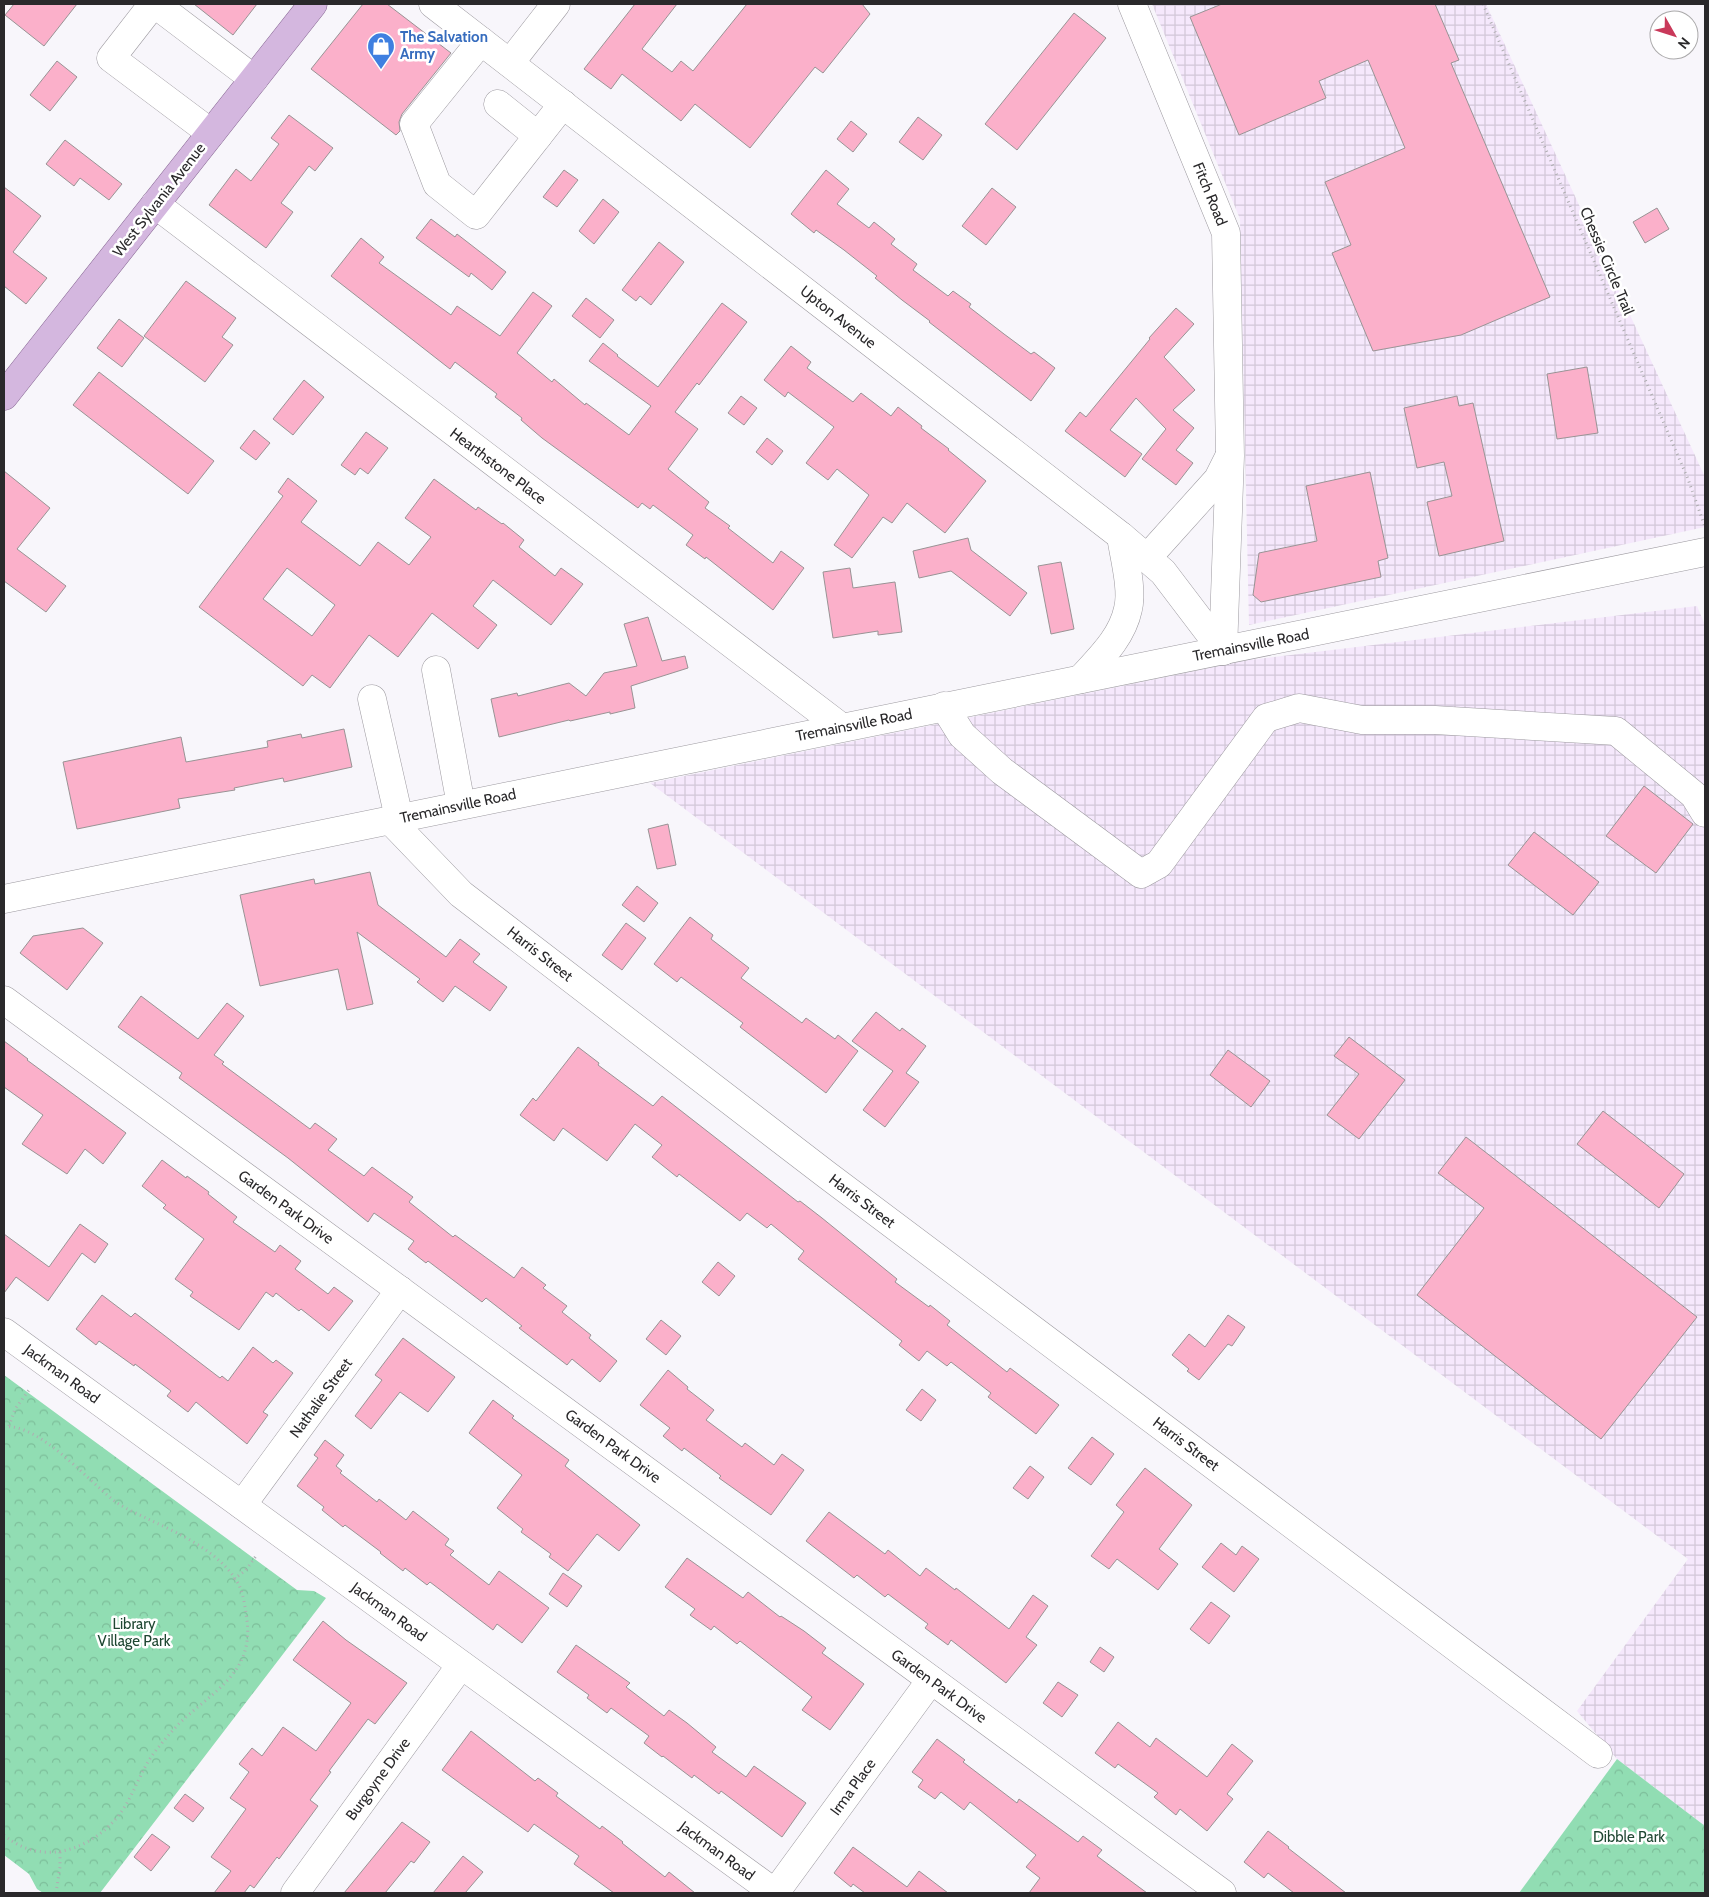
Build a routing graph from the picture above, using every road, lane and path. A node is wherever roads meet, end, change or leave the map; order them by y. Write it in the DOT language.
graph roads {
  1 [pos="154,4"];
  2 [pos="314,4"];
  3 [pos="433,4"];
  4 [pos="556,4"];
  5 [pos="1132,4"];
  6 [pos="1483,4"];
  7 [pos="481,41"];
  8 [pos="510,63"];
  9 [pos="254,79"];
  10 [pos="498,104"];
  11 [pos="563,104"];
  12 [pos="211,133"];
  13 [pos="538,136"];
  14 [pos="155,204"];
  15 [pos="4,396"];
  16 [pos="1230,456"];
  17 [pos="1705,528"];
  18 [pos="1121,536"];
  19 [pos="1705,552"];
  20 [pos="1148,558"];
  21 [pos="1223,651"];
  22 [pos="436,670"];
  23 [pos="1081,679"];
  24 [pos="372,699"];
  25 [pos="944,706"];
  26 [pos="841,727"];
  27 [pos="461,806"];
  28 [pos="1705,813"];
  29 [pos="394,819"];
  30 [pos="4,898"];
  31 [pos="4,1000"];
  32 [pos="400,1290"];
  33 [pos="4,1332"];
  34 [pos="29,1390"];
  35 [pos="9,1426"];
  36 [pos="4,1427"];
  37 [pos="242,1505"];
  38 [pos="256,1556"];
  39 [pos="234,1579"];
  40 [pos="461,1664"];
  41 [pos="931,1680"];
  42 [pos="1598,1754"];
  43 [pos="4,1835"];
  44 [pos="60,1851"];
  45 [pos="56,1893"];
  46 [pos="295,1893"];
  47 [pos="775,1893"];
  48 [pos="1222,1893"];
  1 -- 9 [label="street"];
  1 -- 12 [label="street"];
  2 -- 9 [label="main road, West Sylvania Avenue"];
  3 -- 7 [label="street, Upton Avenue"];
  4 -- 8 [label="street"];
  5 -- 16 [label="street, Fitch Road"];
  6 -- 17 [label="path, Chessie Circle Trail"];
  7 -- 8 [label="street, Upton Avenue"];
  7 -- 13 [label="street"];
  8 -- 11 [label="street, Upton Avenue"];
  9 -- 12 [label="main road, West Sylvania Avenue"];
  10 -- 13 [label="street"];
  11 -- 13 [label="street"];
  11 -- 18 [label="street, Upton Avenue"];
  12 -- 14 [label="main road, West Sylvania Avenue"];
  14 -- 15 [label="main road, West Sylvania Avenue"];
  14 -- 26 [label="street, Hearthstone Place"];
  16 -- 20 [label="street, Fitch Road"];
  16 -- 21 [label="street, Fitch Road"];
  18 -- 20 [label="street, Upton Avenue"];
  18 -- 23 [label="street"];
  19 -- 21 [label="street, Tremainsville Road"];
  20 -- 21 [label="street, Upton Avenue"];
  21 -- 23 [label="street, Tremainsville Road"];
  22 -- 27 [label="street"];
  23 -- 25 [label="street, Tremainsville Road"];
  24 -- 29 [label="street"];
  25 -- 26 [label="street, Tremainsville Road"];
  25 -- 28 [label="street"];
  26 -- 27 [label="street, Tremainsville Road"];
  27 -- 29 [label="street, Tremainsville Road"];
  29 -- 30 [label="street, Tremainsville Road"];
  29 -- 42 [label="street, Harris Street"];
  31 -- 32 [label="street, Garden Park Drive"];
  32 -- 37 [label="street, Nathalie Street"];
  32 -- 41 [label="street, Garden Park Drive"];
  33 -- 37 [label="street, Jackman Road"];
  34 -- 35 [label="path"];
  35 -- 36 [label="path"];
  35 -- 39 [label="path"];
  37 -- 40 [label="street, Jackman Road"];
  38 -- 39 [label="path"];
  39 -- 44 [label="path"];
  40 -- 46 [label="street, Burgoyne Drive"];
  40 -- 47 [label="street, Jackman Road"];
  41 -- 47 [label="street, Irma Place"];
  41 -- 48 [label="street, Garden Park Drive"];
  43 -- 44 [label="path"];
  44 -- 45 [label="path"];
}
